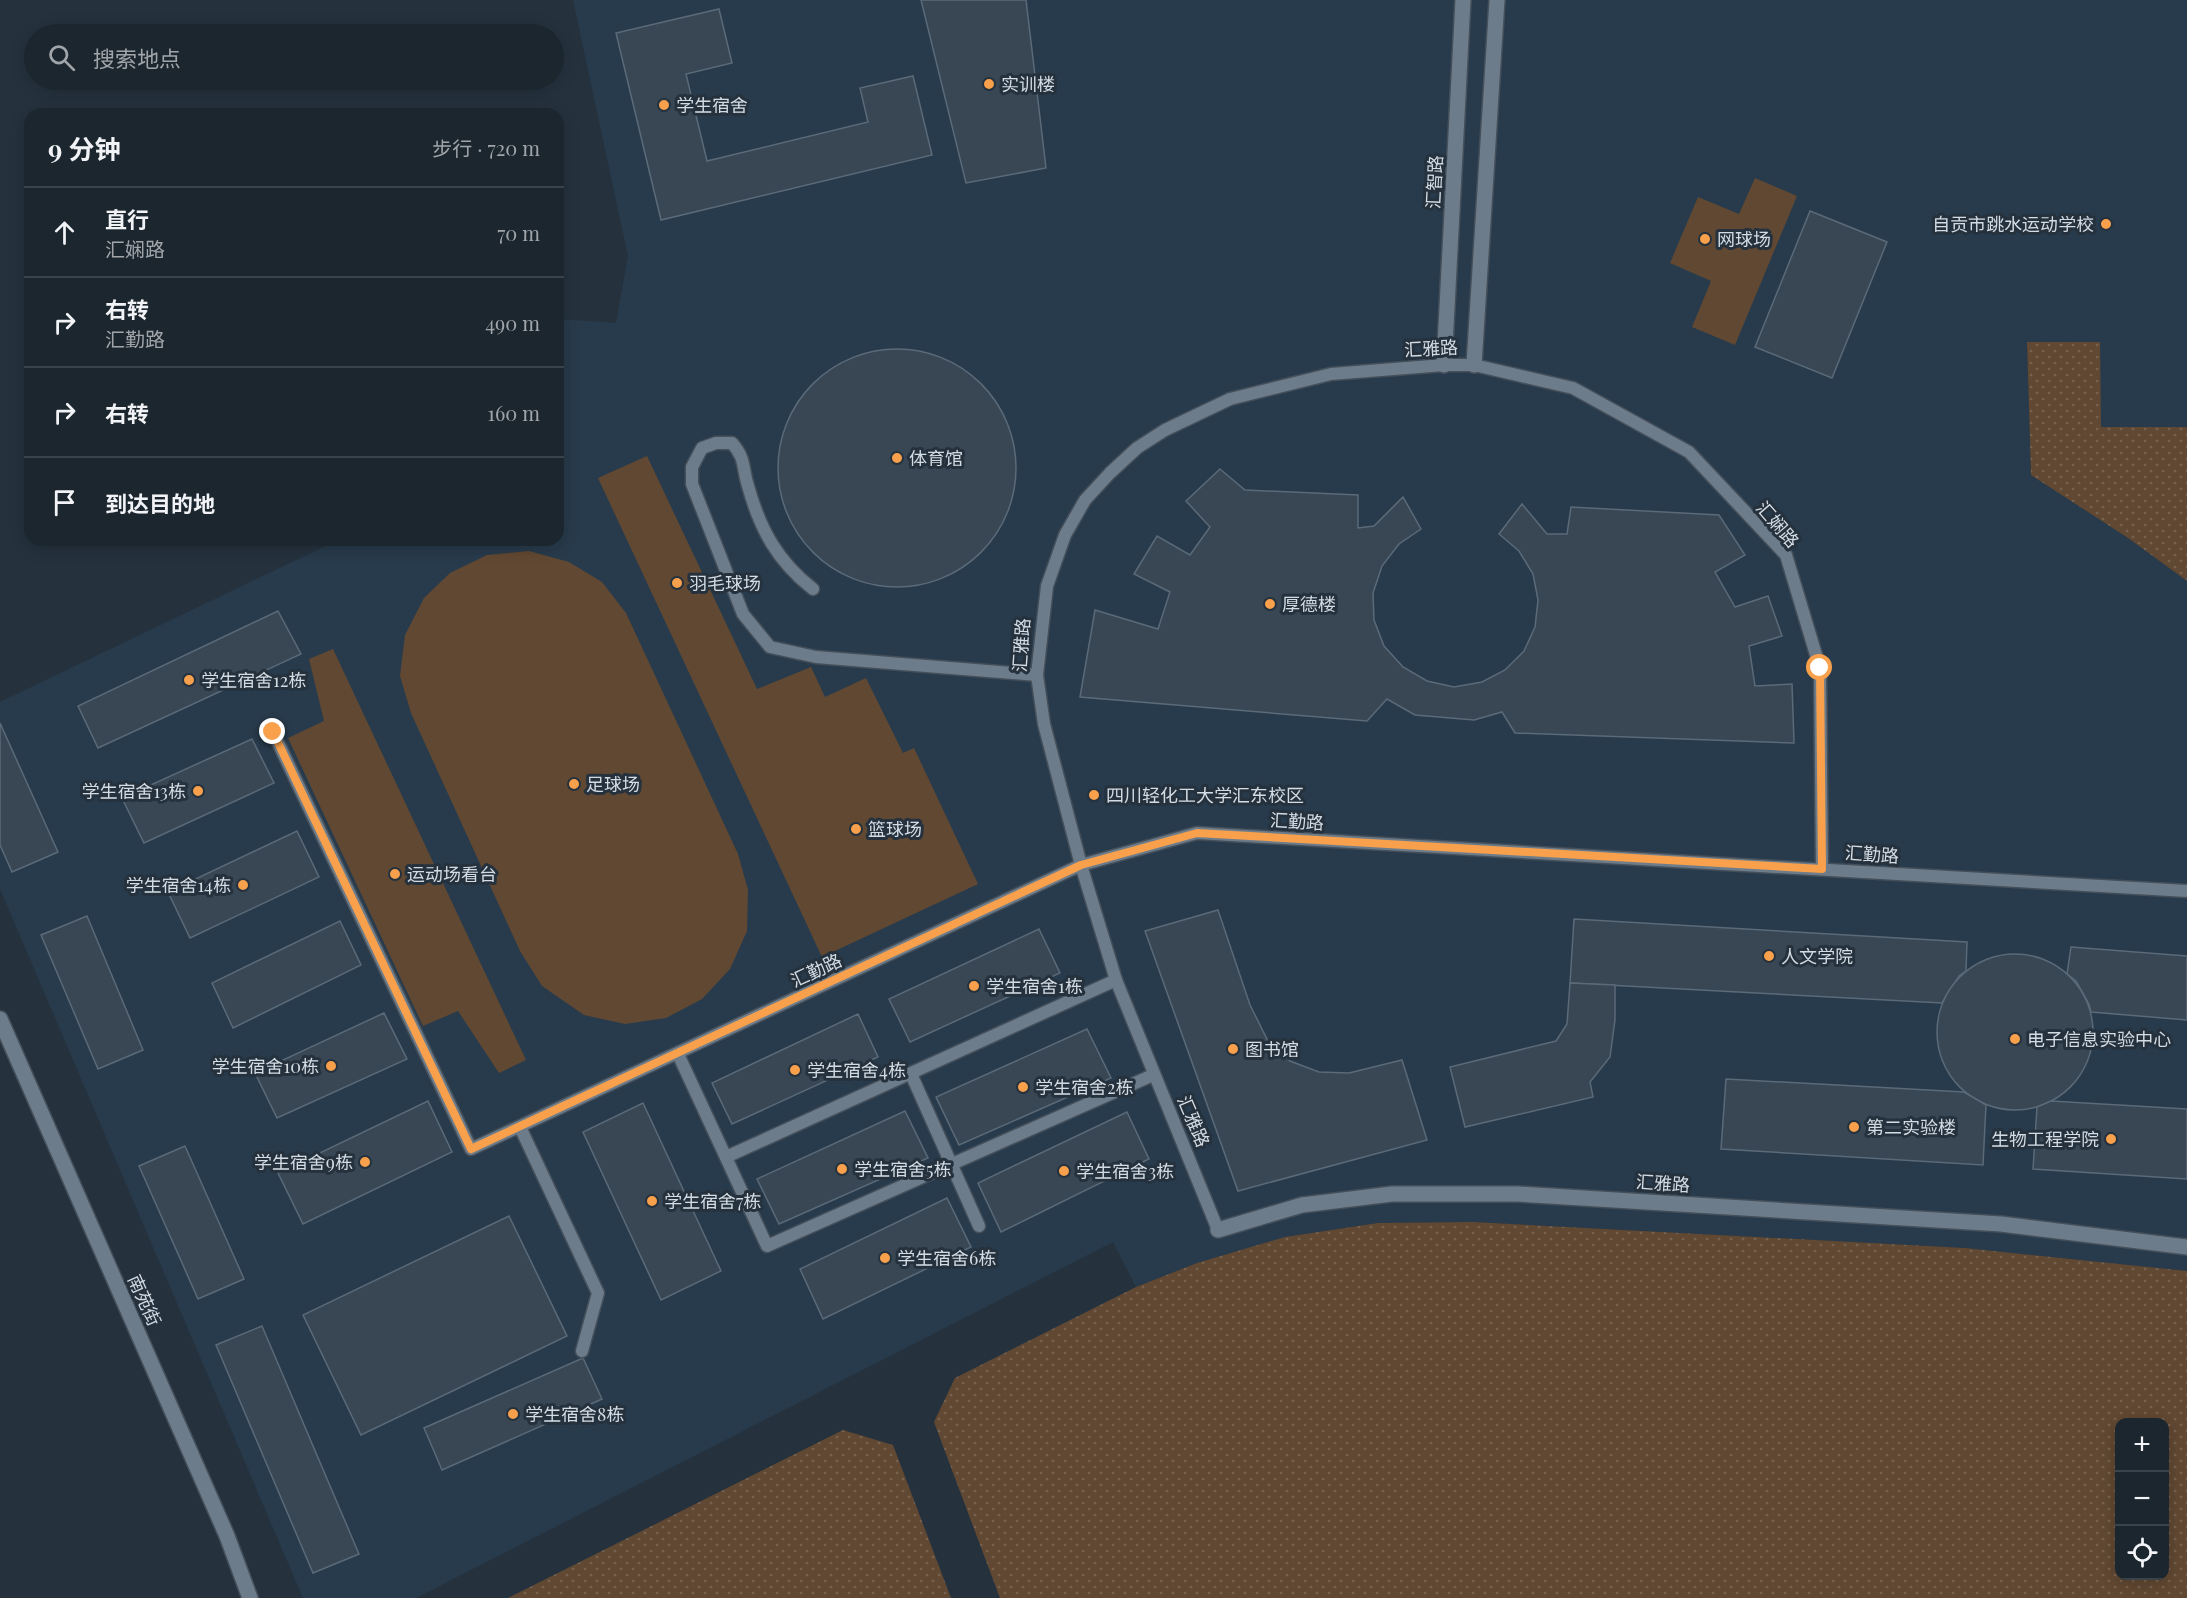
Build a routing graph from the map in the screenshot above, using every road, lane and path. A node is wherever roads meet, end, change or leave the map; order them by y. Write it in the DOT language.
graph roads {
  1 [pos="1463,0"];
  2 [pos="1497,0"];
  3 [pos="1444,365"];
  4 [pos="1474,365"];
  5 [pos="813,589"];
  6 [pos="1037,675"];
  7 [pos="273,732"];
  8 [pos="1081,865"];
  9 [pos="1822,869"];
  10 [pos="2187,891"];
  11 [pos="1116,980"];
  12 [pos="0,1019"];
  13 [pos="678,1054"];
  14 [pos="911,1074"];
  15 [pos="1153,1075"];
  16 [pos="520,1127"];
  17 [pos="726,1157"];
  18 [pos="950,1164"];
  19 [pos="979,1226"];
  20 [pos="1218,1230"];
  21 [pos="2187,1247"];
  22 [pos="582,1351"];
  23 [pos="250,1598"];
  1 -- 3 [label="street, 汇智路"];
  2 -- 4 [label="street"];
  3 -- 4 [label="lane, 汇雅路"];
  3 -- 6 [label="lane, 汇雅路"];
  4 -- 9 [label="lane, 汇娴路"];
  5 -- 6 [label="lane"];
  6 -- 8 [label="lane, 汇雅路"];
  7 -- 16 [label="lane, 汇勤路"];
  8 -- 9 [label="lane, 汇勤路"];
  8 -- 11 [label="lane, 汇雅路"];
  8 -- 13 [label="lane, 汇勤路"];
  9 -- 10 [label="lane, 汇勤路"];
  11 -- 14 [label="lane"];
  11 -- 15 [label="lane, 汇雅路"];
  12 -- 23 [label="street, 南苑街"];
  13 -- 16 [label="lane, 汇勤路"];
  13 -- 17 [label="lane"];
  14 -- 17 [label="lane"];
  14 -- 18 [label="lane"];
  15 -- 18 [label="lane"];
  15 -- 20 [label="lane, 汇雅路"];
  16 -- 22 [label="lane"];
  17 -- 18 [label="lane"];
  18 -- 19 [label="lane"];
  20 -- 21 [label="street, 汇雅路"];
}
